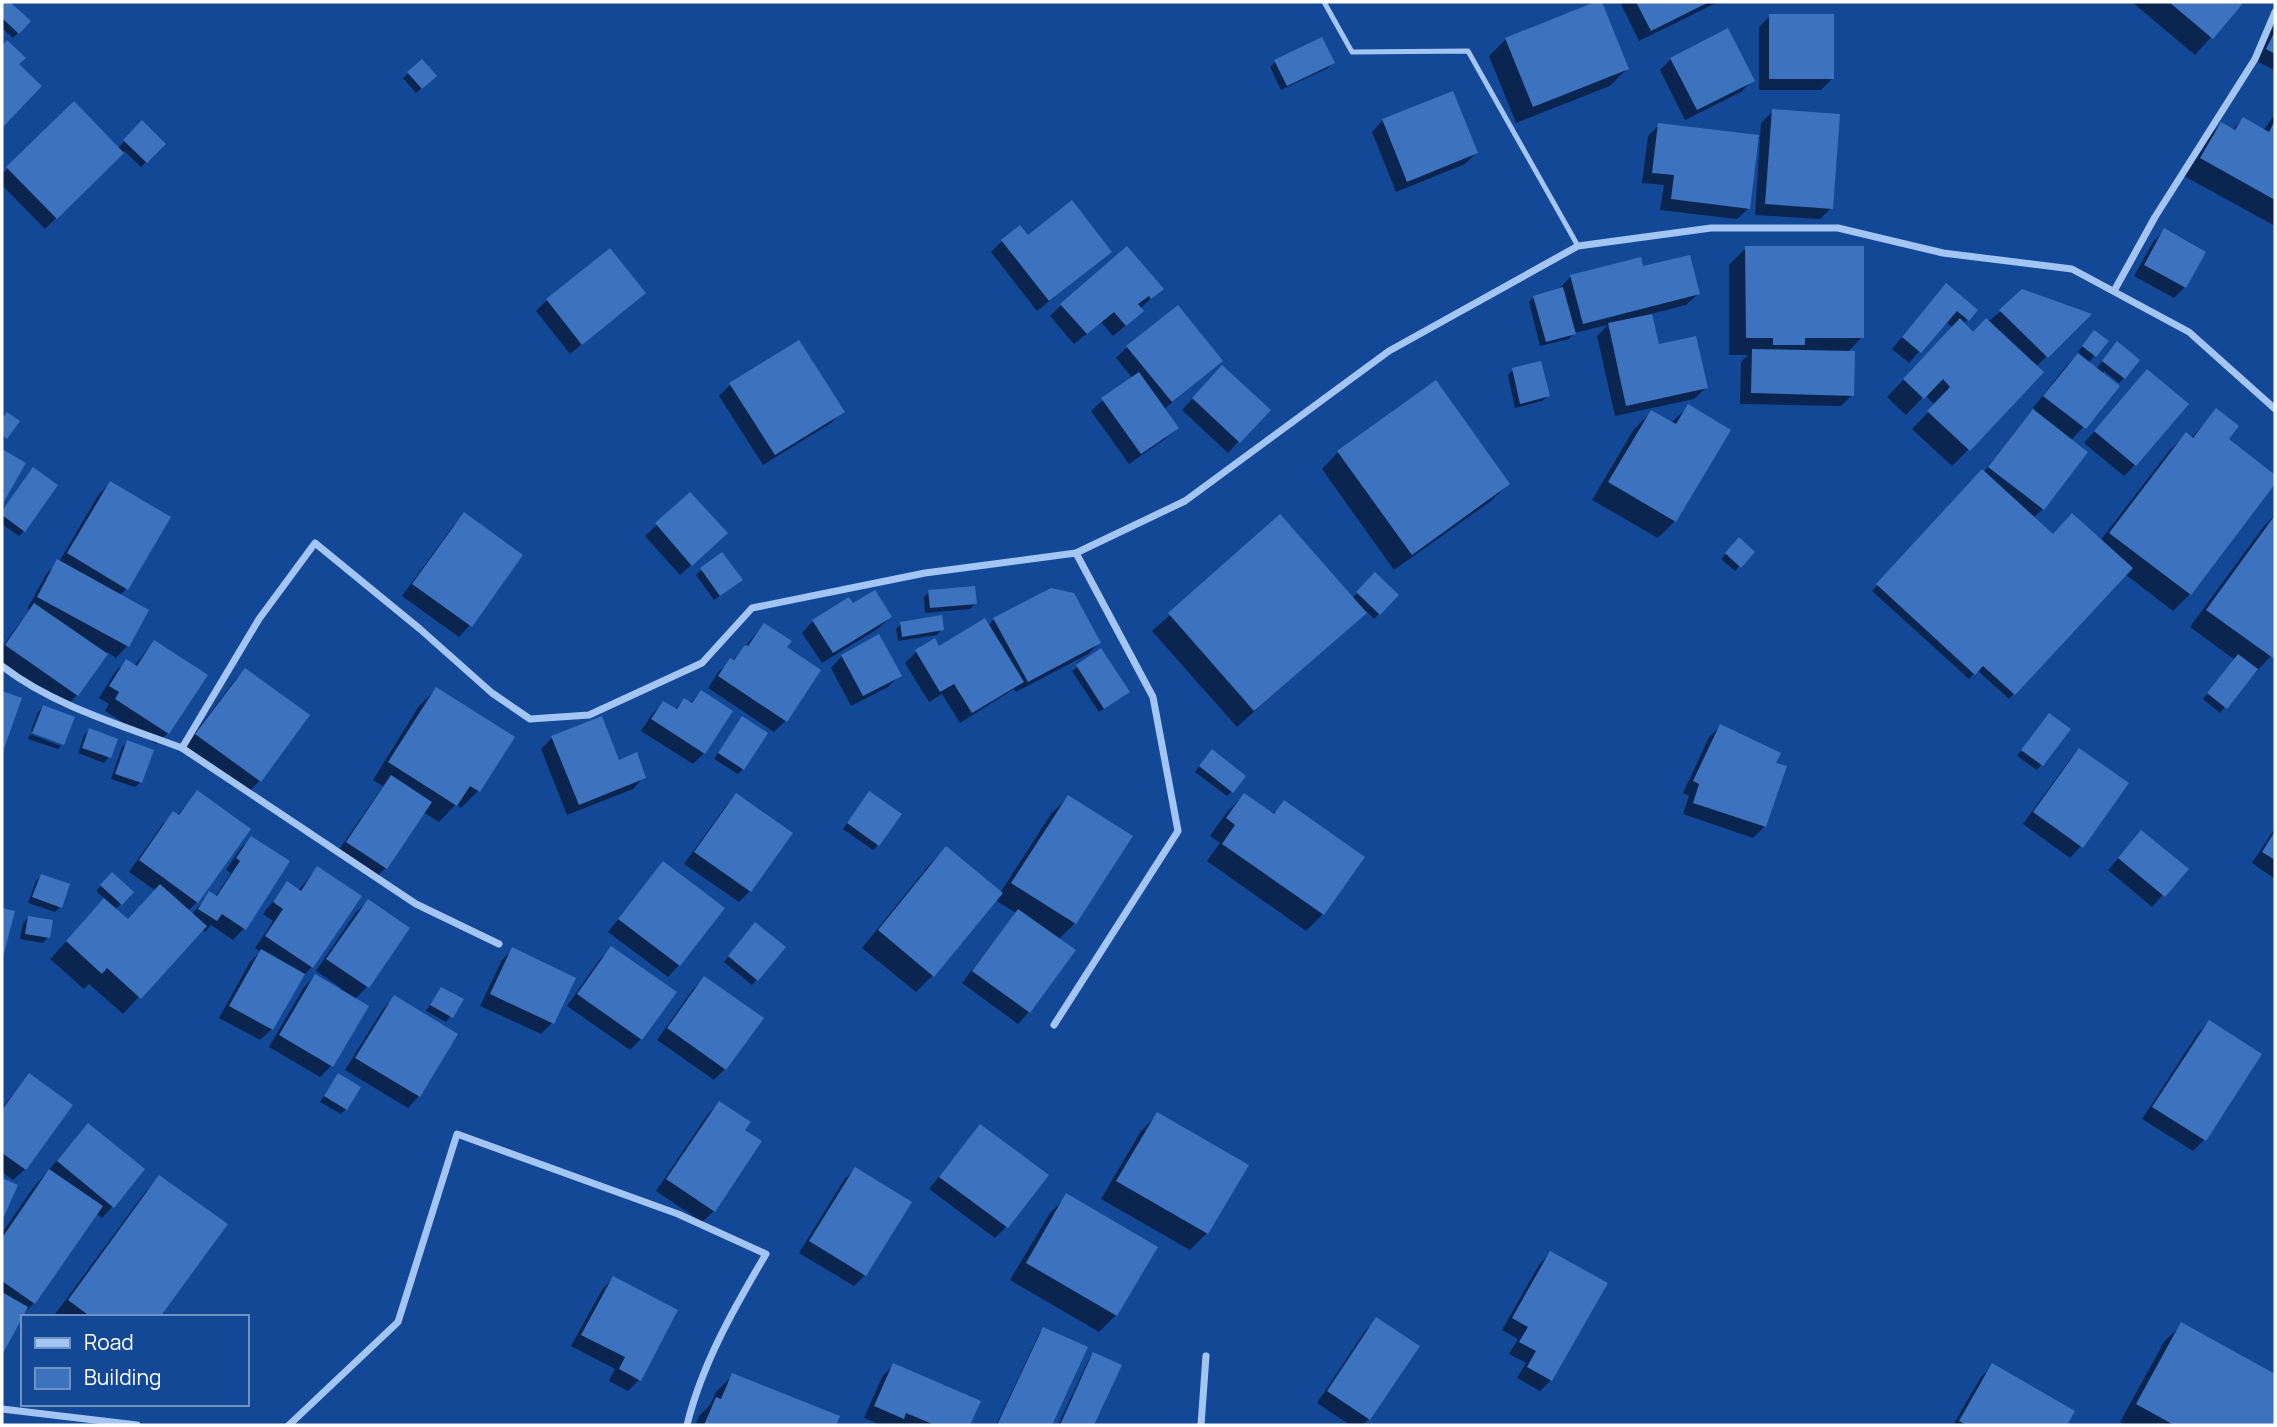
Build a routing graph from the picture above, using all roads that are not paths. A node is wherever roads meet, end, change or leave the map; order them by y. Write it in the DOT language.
graph roads {
  1 [pos="1324,2"];
  2 [pos="2275,12"];
  3 [pos="1578,246"];
  4 [pos="2114,292"];
  5 [pos="2275,410"];
  6 [pos="1076,553"];
  7 [pos="2,666"];
  8 [pos="182,748"];
  9 [pos="499,944"];
  10 [pos="1054,1025"];
  11 [pos="1206,1356"];
  12 [pos="2,1409"];
  13 [pos="137,1425"];
  14 [pos="289,1425"];
  15 [pos="687,1425"];
  16 [pos="1201,1425"];
  1 -- 3 [label="lane"];
  2 -- 4 [label="street"];
  3 -- 4 [label="street"];
  3 -- 6 [label="street"];
  4 -- 5 [label="street"];
  6 -- 8 [label="street"];
  6 -- 10 [label="street"];
  7 -- 8 [label="street"];
  8 -- 9 [label="street"];
  11 -- 16 [label="street"];
  12 -- 13 [label="street"];
  14 -- 15 [label="street"];
}
